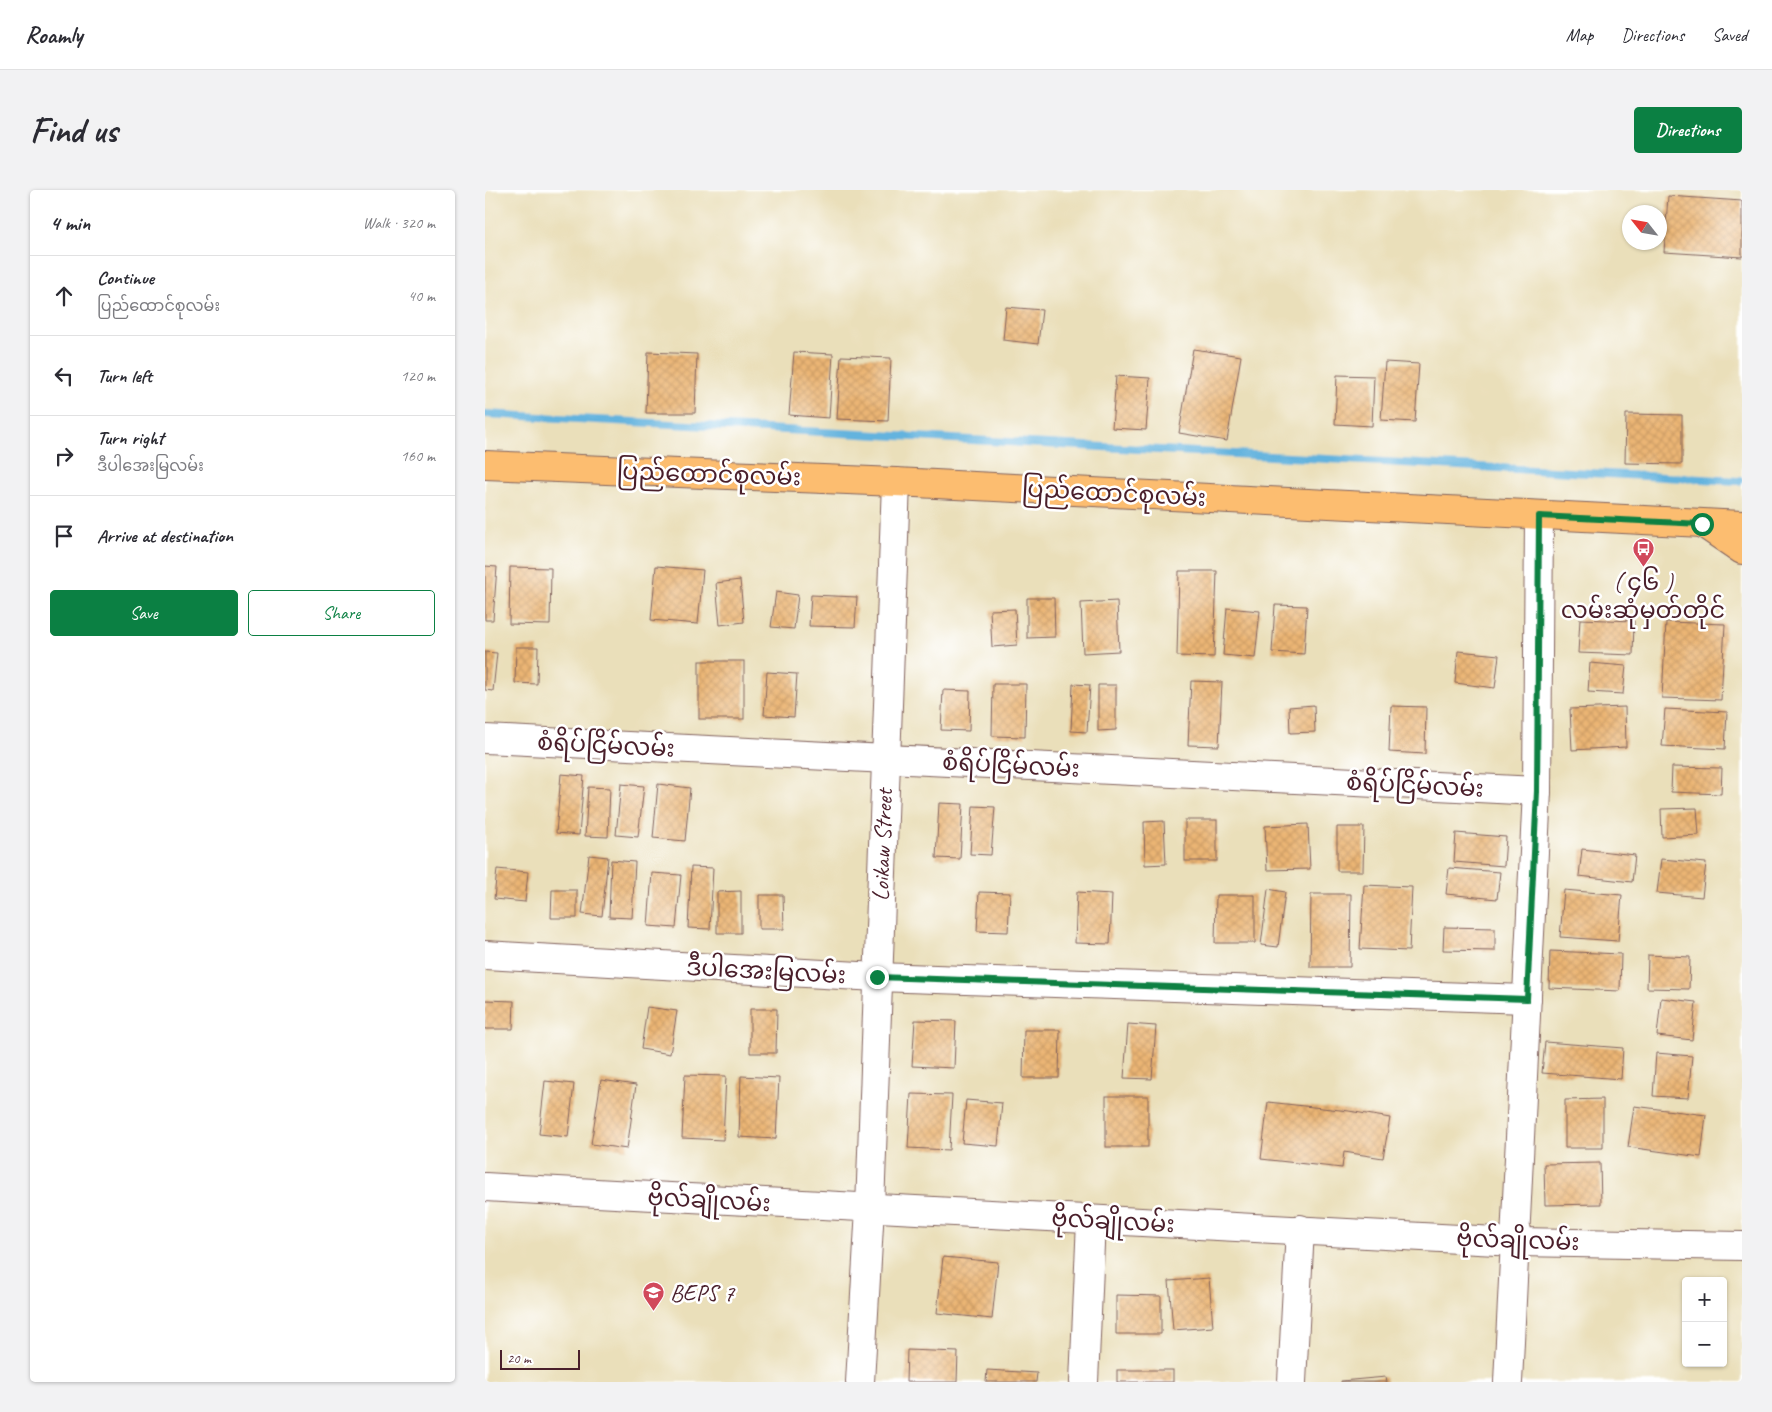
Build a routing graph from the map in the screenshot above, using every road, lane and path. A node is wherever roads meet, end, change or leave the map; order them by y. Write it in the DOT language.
graph roads {
  1 [pos="485,465"];
  2 [pos="896,482"];
  3 [pos="1742,512"];
  4 [pos="1539,516"];
  5 [pos="1702,524"];
  6 [pos="1742,525"];
  7 [pos="1742,550"];
  8 [pos="485,739"];
  9 [pos="885,759"];
  10 [pos="1537,791"];
  11 [pos="485,955"];
  12 [pos="877,977"];
  13 [pos="1527,999"];
  14 [pos="485,1187"];
  15 [pos="870,1208"];
  16 [pos="1091,1220"];
  17 [pos="1300,1229"];
  18 [pos="1515,1242"];
  19 [pos="1742,1246"];
  20 [pos="860,1382"];
  21 [pos="1084,1382"];
  22 [pos="1292,1382"];
  23 [pos="1508,1382"];
  1 -- 2 [label="main road, ပြည်ထောင်စုလမ်း"];
  2 -- 4 [label="main road, ပြည်ထောင်စုလမ်း"];
  2 -- 9 [label="street, Loikaw Street"];
  3 -- 5 [label="main road"];
  4 -- 5 [label="main road, ပြည်ထောင်စုလမ်း"];
  4 -- 10 [label="street"];
  5 -- 6 [label="main road, ပြည်ထောင်စုလမ်း"];
  5 -- 7 [label="main road"];
  8 -- 9 [label="street, စံရိပ်ငြိမ်လမ်း"];
  9 -- 10 [label="street, စံရိပ်ငြိမ်လမ်း"];
  9 -- 12 [label="street, Loikaw Street"];
  10 -- 13 [label="street"];
  11 -- 12 [label="street, ဒီပါအေးမြလမ်း"];
  12 -- 13 [label="street, ဒီပါအေးမြလမ်း"];
  12 -- 15 [label="street, Loikaw Street"];
  13 -- 18 [label="street"];
  14 -- 15 [label="street, ဗိုလ်ချိုလမ်း"];
  15 -- 16 [label="street, ဗိုလ်ချိုလမ်း"];
  15 -- 20 [label="street, Loikaw Street"];
  16 -- 17 [label="street, ဗိုလ်ချိုလမ်း"];
  16 -- 21 [label="street"];
  17 -- 18 [label="street, ဗိုလ်ချိုလမ်း"];
  17 -- 22 [label="street"];
  18 -- 19 [label="street, ဗိုလ်ချိုလမ်း"];
  18 -- 23 [label="street"];
}
